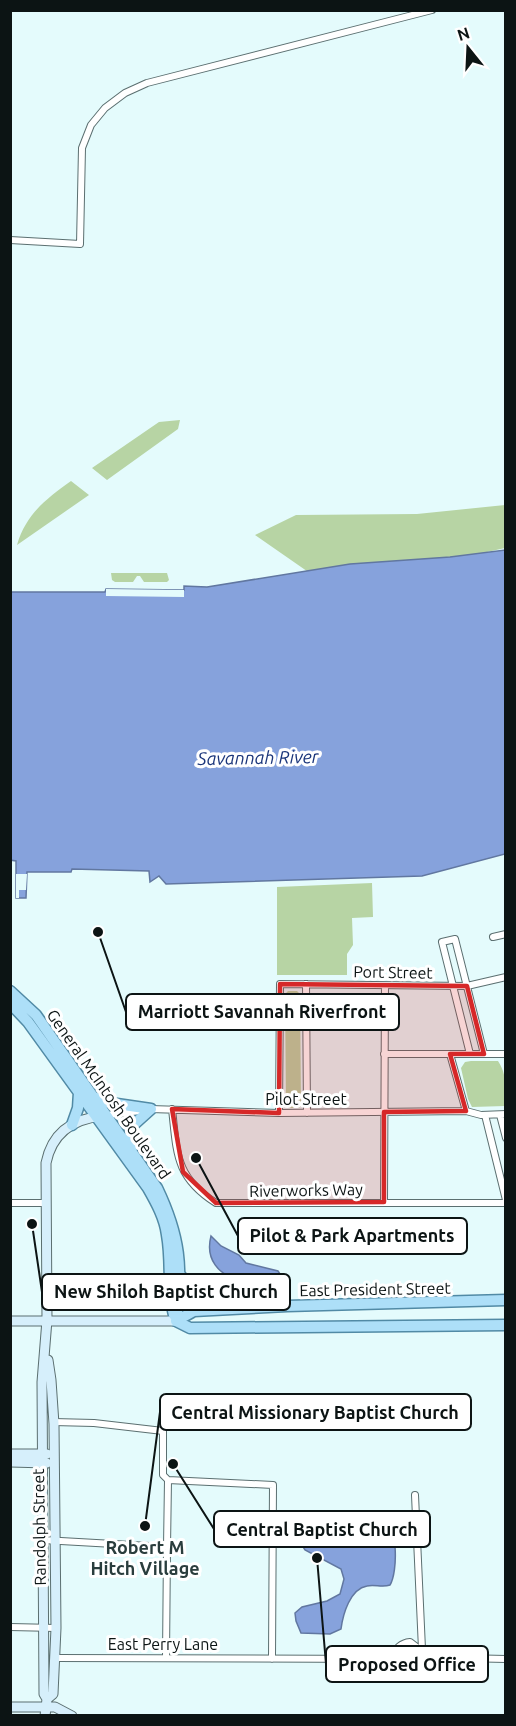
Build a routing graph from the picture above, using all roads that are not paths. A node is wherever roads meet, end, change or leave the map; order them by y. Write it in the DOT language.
graph roads {
  1 [pos="432,10"];
  2 [pos="10,240"];
  3 [pos="506,934"];
  4 [pos="493,937"];
  5 [pos="506,977"];
  6 [pos="306,984"];
  7 [pos="384,986"];
  8 [pos="453,986"];
  9 [pos="467,986"];
  10 [pos="10,991"];
  11 [pos="11,1003"];
  12 [pos="384,1054"];
  13 [pos="450,1054"];
  14 [pos="470,1054"];
  15 [pos="484,1054"];
  16 [pos="505,1055"];
  17 [pos="79,1092"];
  18 [pos="94,1096"];
  19 [pos="151,1109"];
  20 [pos="172,1109"];
  21 [pos="384,1112"];
  22 [pos="466,1112"];
  23 [pos="279,1113"];
  24 [pos="307,1113"];
  25 [pos="484,1115"];
  26 [pos="503,1115"];
  27 [pos="102,1116"];
  28 [pos="72,1125"];
  29 [pos="506,1138"];
  30 [pos="157,1188"];
  31 [pos="506,1201"];
  32 [pos="384,1202"];
  33 [pos="10,1203"];
  34 [pos="47,1203"];
  35 [pos="180,1273"];
  36 [pos="506,1300"];
  37 [pos="219,1310"];
  38 [pos="47,1320"];
  39 [pos="10,1321"];
  40 [pos="176,1321"];
  41 [pos="506,1325"];
  42 [pos="45,1352"];
  43 [pos="53,1422"];
  44 [pos="10,1454"];
  45 [pos="42,1458"];
  46 [pos="53,1458"];
  47 [pos="10,1462"];
  48 [pos="168,1480"];
  49 [pos="415,1495"];
  50 [pos="43,1540"];
  51 [pos="54,1541"];
  52 [pos="167,1547"];
  53 [pos="10,1627"];
  54 [pos="44,1628"];
  55 [pos="56,1628"];
  56 [pos="422,1649"];
  57 [pos="166,1657"];
  58 [pos="54,1658"];
  59 [pos="426,1658"];
  60 [pos="272,1659"];
  61 [pos="389,1659"];
  62 [pos="506,1659"];
  63 [pos="10,1707"];
  64 [pos="45,1707"];
  65 [pos="72,1716"];
  1 -- 2 [label="street"];
  3 -- 4 [label="street"];
  5 -- 9 [label="street, Port Street"];
  6 -- 7 [label="street, Port Street"];
  6 -- 23 [label="street, Port Street"];
  6 -- 24 [label="street"];
  7 -- 8 [label="street, Port Street"];
  7 -- 12 [label="street"];
  8 -- 9 [label="street, Port Street"];
  8 -- 9 [label="street"];
  8 -- 14 [label="street"];
  9 -- 15 [label="street"];
  10 -- 18 [label="main road, General McIntosh Boulevard"];
  11 -- 17 [label="main road, General McIntosh Boulevard"];
  12 -- 13 [label="street"];
  12 -- 21 [label="street"];
  13 -- 14 [label="street"];
  13 -- 22 [label="street"];
  14 -- 15 [label="street"];
  15 -- 16 [label="street"];
  17 -- 27 [label="main road, General McIntosh Boulevard"];
  17 -- 28 [label="main road"];
  18 -- 19 [label="main road"];
  18 -- 27 [label="main road, General McIntosh Boulevard"];
  19 -- 20 [label="street, Pilot Street"];
  19 -- 27 [label="street, Pilot Street"];
  19 -- 30 [label="main road"];
  20 -- 23 [label="street, Pilot Street"];
  20 -- 32 [label="street, Riverworks Way"];
  21 -- 22 [label="street, Pilot Street"];
  21 -- 24 [label="street, Pilot Street"];
  21 -- 32 [label="street"];
  22 -- 25 [label="street, Pilot Street"];
  23 -- 24 [label="street, Pilot Street"];
  25 -- 26 [label="street, Pilot Street"];
  25 -- 31 [label="street"];
  26 -- 29 [label="street"];
  27 -- 28 [label="street, Randolph Street"];
  27 -- 30 [label="main road, General McIntosh Boulevard"];
  27 -- 40 [label="main road, General McIntosh Boulevard"];
  28 -- 34 [label="street, Randolph Street"];
  30 -- 35 [label="main road, General McIntosh Boulevard"];
  31 -- 32 [label="street, Riverworks Way"];
  33 -- 34 [label="street"];
  34 -- 38 [label="street, Randolph Street"];
  35 -- 37 [label="main road"];
  35 -- 40 [label="main road, General McIntosh Boulevard"];
  36 -- 37 [label="main road, East President Street"];
  37 -- 40 [label="main road, East President Street"];
  38 -- 39 [label="street, East President Street"];
  38 -- 40 [label="street, East President Street"];
  38 -- 42 [label="street, Randolph Street"];
  40 -- 41 [label="main road, East President Street"];
  42 -- 43 [label="street, Randolph Street"];
  42 -- 45 [label="street, Randolph Street"];
  43 -- 46 [label="street, Randolph Street"];
  43 -- 48 [label="street"];
  44 -- 45 [label="street"];
  45 -- 46 [label="street"];
  45 -- 47 [label="street"];
  45 -- 50 [label="street, Randolph Street"];
  46 -- 51 [label="street, Randolph Street"];
  48 -- 52 [label="street"];
  48 -- 60 [label="street"];
  49 -- 56 [label="street"];
  50 -- 51 [label="street"];
  50 -- 54 [label="street, Randolph Street"];
  51 -- 52 [label="street"];
  51 -- 55 [label="street, Randolph Street"];
  52 -- 57 [label="street"];
  53 -- 54 [label="street"];
  54 -- 55 [label="street"];
  54 -- 64 [label="street, Randolph Street"];
  55 -- 58 [label="street, Randolph Street"];
  56 -- 59 [label="street"];
  56 -- 61 [label="street"];
  57 -- 58 [label="street, East Perry Lane"];
  57 -- 60 [label="street, East Perry Lane"];
  58 -- 64 [label="street, Randolph Street"];
  59 -- 61 [label="street"];
  59 -- 62 [label="street"];
  60 -- 61 [label="street, East Perry Lane"];
  63 -- 64 [label="street"];
  64 -- 65 [label="street"];
}
